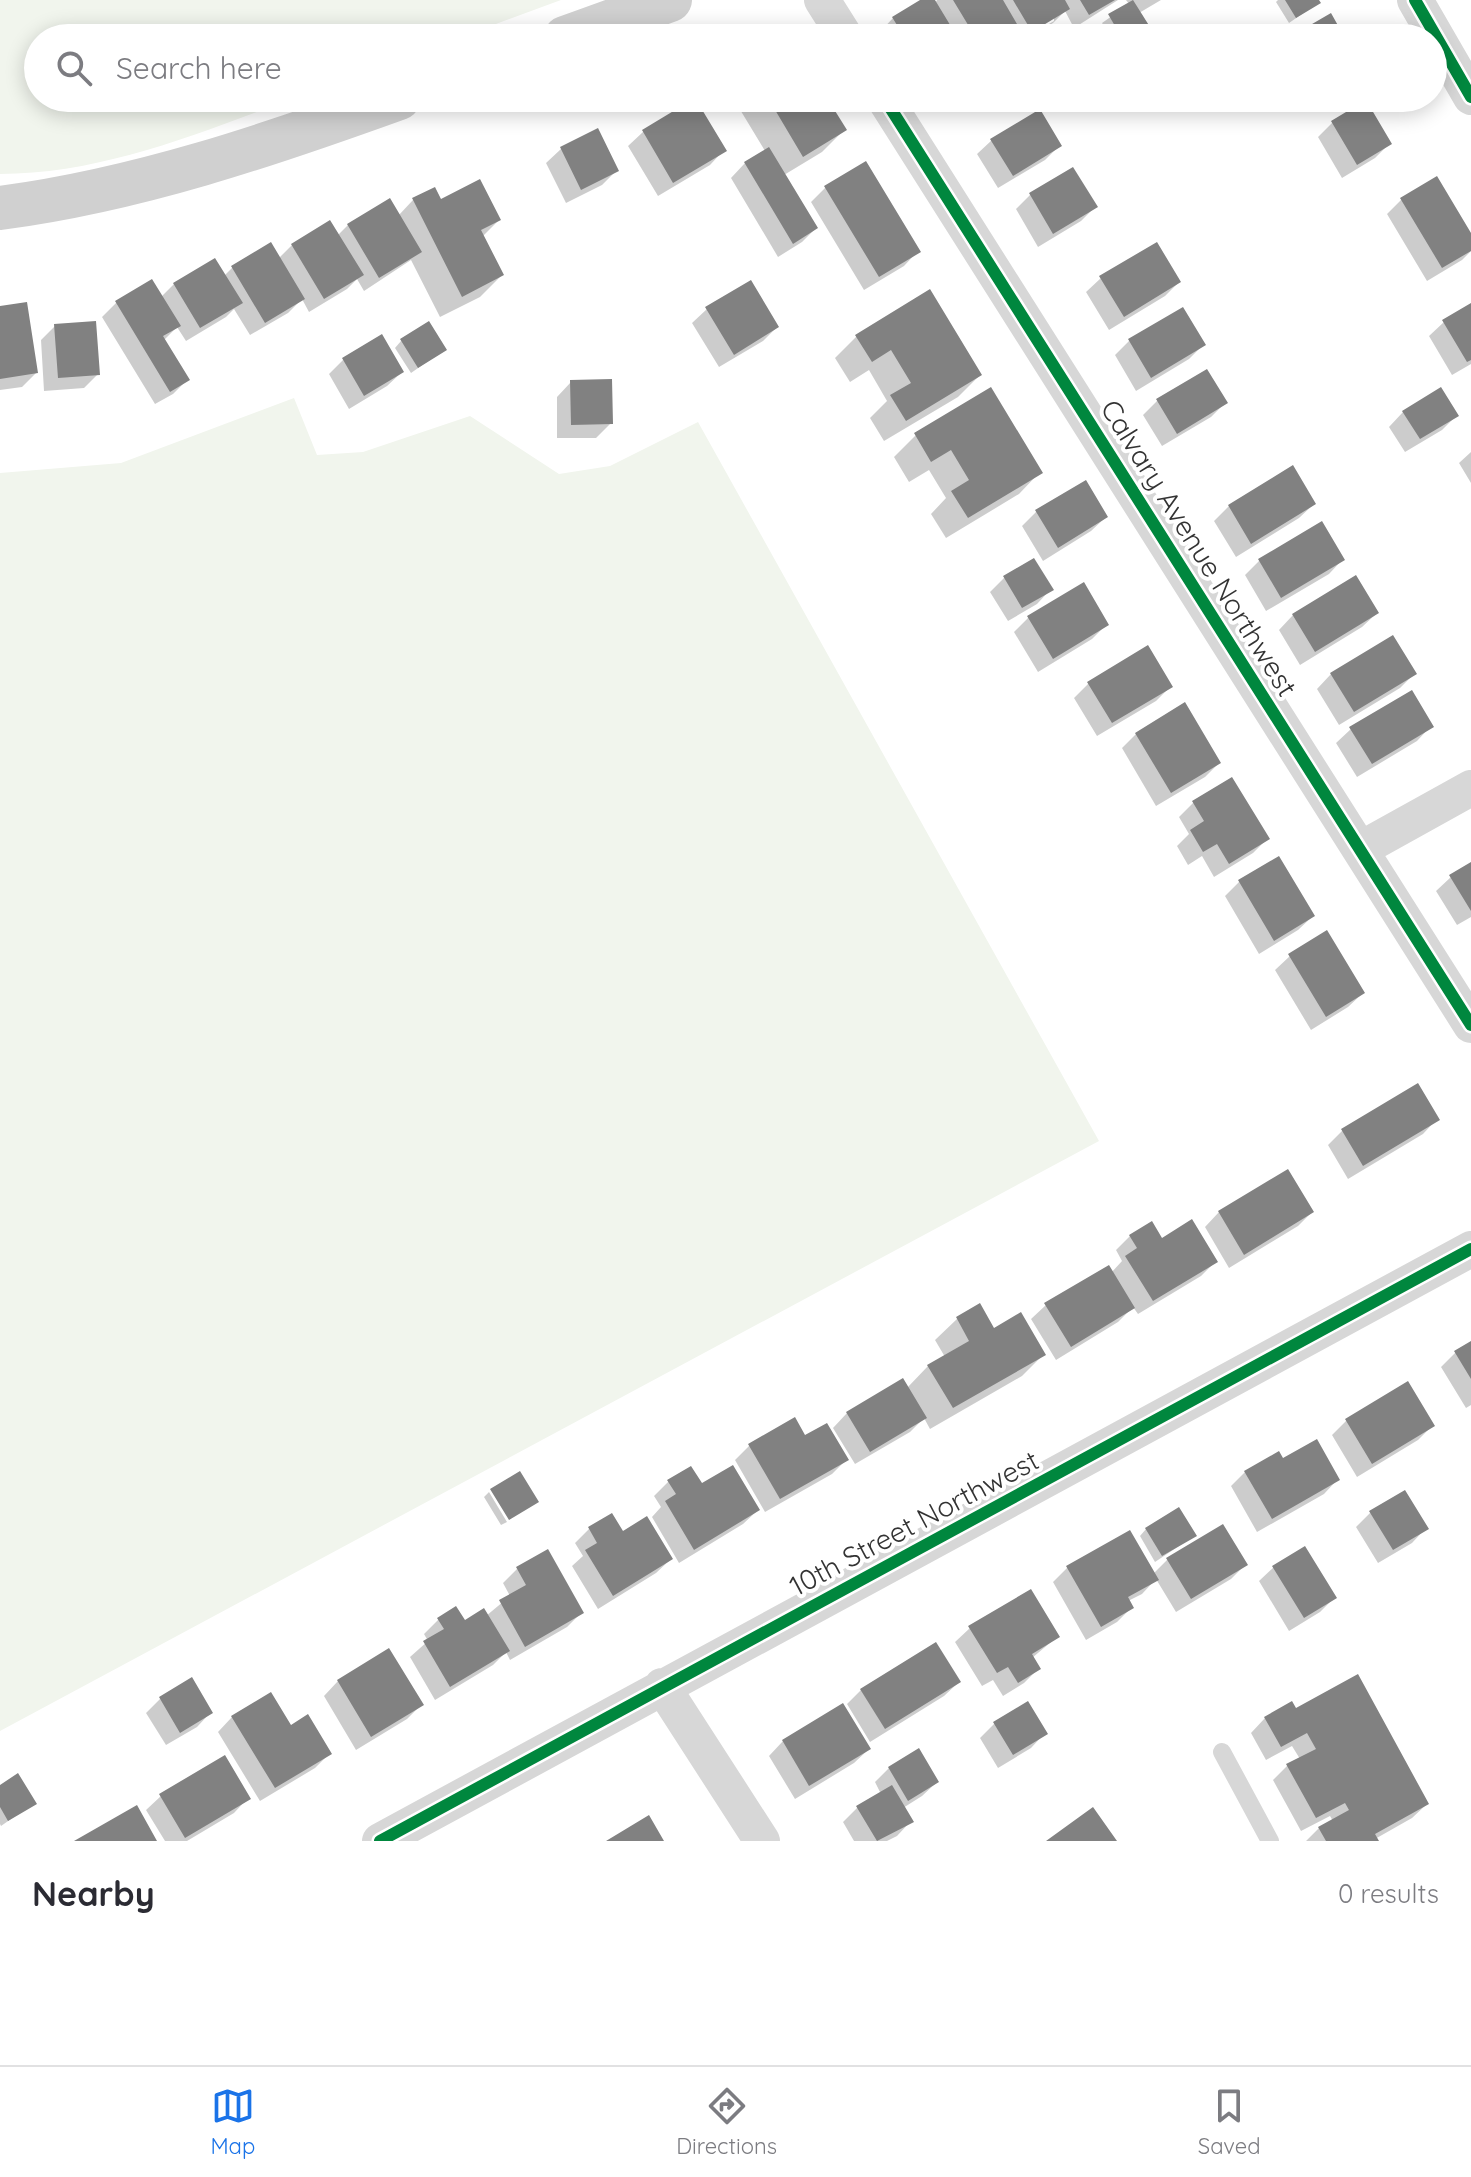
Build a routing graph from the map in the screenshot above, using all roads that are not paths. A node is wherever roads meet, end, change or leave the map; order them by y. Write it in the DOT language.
graph roads {
  1 [pos="670,0"];
  2 [pos="822,0"];
  3 [pos="1415,0"];
  4 [pos="604,24"];
  5 [pos="837,24"];
  6 [pos="1429,24"];
  7 [pos="1447,55"];
  8 [pos="1471,97"];
  9 [pos="360,112"];
  10 [pos="893,112"];
  11 [pos="0,208"];
  12 [pos="1471,788"];
  13 [pos="1361,849"];
  14 [pos="1471,1025"];
  15 [pos="1471,1249"];
  16 [pos="662,1686"];
  17 [pos="1222,1752"];
  18 [pos="380,1841"];
  19 [pos="762,1841"];
  20 [pos="1270,1841"];
  1 -- 4 [label="main road"];
  2 -- 5 [label="street"];
  3 -- 6 [label="street"];
  7 -- 8 [label="street"];
  9 -- 11 [label="main road"];
  10 -- 13 [label="street, Calvary Avenue Northwest"];
  12 -- 13 [label="street"];
  13 -- 14 [label="street, Calvary Avenue Northwest"];
  15 -- 16 [label="street, 10th Street Northwest"];
  16 -- 18 [label="street, 10th Street Northwest"];
  16 -- 19 [label="street"];
  17 -- 20 [label="lane"];
}
